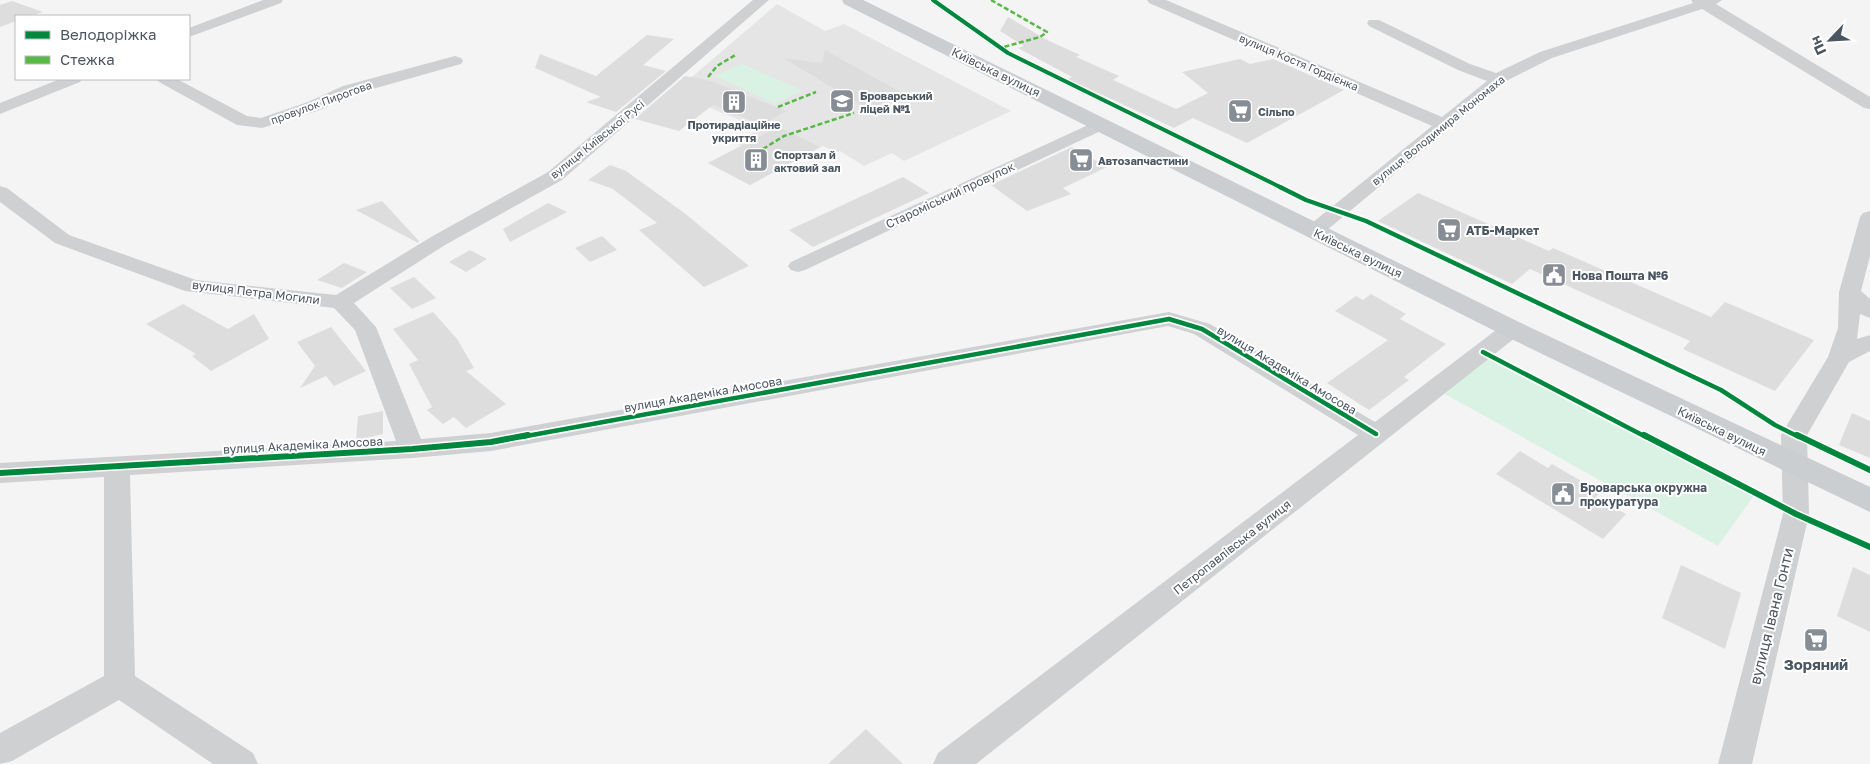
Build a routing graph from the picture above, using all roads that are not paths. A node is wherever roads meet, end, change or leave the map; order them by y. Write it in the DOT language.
graph roads {
  1 [pos="276,0"];
  2 [pos="762,0"];
  3 [pos="850,0"];
  4 [pos="888,0"];
  5 [pos="1154,0"];
  6 [pos="1706,1"];
  7 [pos="1374,23"];
  8 [pos="190,33"];
  9 [pos="921,34"];
  10 [pos="455,61"];
  11 [pos="72,80"];
  12 [pos="167,80"];
  13 [pos="1499,80"];
  14 [pos="1870,104"];
  15 [pos="0,109"];
  16 [pos="1101,124"];
  17 [pos="1443,124"];
  18 [pos="0,192"];
  19 [pos="1870,217"];
  20 [pos="1314,231"];
  21 [pos="798,266"];
  22 [pos="1850,292"];
  23 [pos="340,302"];
  24 [pos="1870,311"];
  25 [pos="1512,329"];
  26 [pos="1870,342"];
  27 [pos="1840,357"];
  28 [pos="1376,434"];
  29 [pos="412,449"];
  30 [pos="117,465"];
  31 [pos="1795,466"];
  32 [pos="0,472"];
  33 [pos="1870,500"];
  34 [pos="120,683"];
  35 [pos="0,750"];
  36 [pos="241,764"];
  37 [pos="950,764"];
  38 [pos="1735,764"];
  1 -- 8 [label="street"];
  2 -- 23 [label="street, вулиця Київської Русі"];
  3 -- 9 [label="main road, Київська вулиця"];
  4 -- 9 [label="main road"];
  5 -- 17 [label="street, вулиця Костя Гордієнка"];
  6 -- 13 [label="street, вулиця Володимира Мономаха"];
  6 -- 14 [label="street"];
  7 -- 13 [label="street"];
  9 -- 16 [label="main road, Київська вулиця"];
  10 -- 12 [label="street, провулок Пирогова"];
  11 -- 15 [label="street"];
  13 -- 17 [label="street, вулиця Володимира Мономаха"];
  16 -- 20 [label="main road, Київська вулиця"];
  16 -- 21 [label="street, Староміський провулок"];
  17 -- 20 [label="street, вулиця Володимира Мономаха"];
  18 -- 23 [label="street, вулиця Петра Могили"];
  19 -- 22 [label="street, вулиця Івана Гонти"];
  20 -- 25 [label="main road, Київська вулиця"];
  22 -- 24 [label="street"];
  22 -- 27 [label="street, вулиця Івана Гонти"];
  23 -- 29 [label="street"];
  25 -- 28 [label="street, Петропавлівська вулиця"];
  25 -- 31 [label="main road, Київська вулиця"];
  26 -- 27 [label="street"];
  27 -- 31 [label="street, вулиця Івана Гонти"];
  28 -- 29 [label="street, вулиця Академіка Амосова"];
  28 -- 37 [label="street, Петропавлівська вулиця"];
  29 -- 30 [label="street, вулиця Академіка Амосова"];
  30 -- 32 [label="street, вулиця Академіка Амосова"];
  30 -- 34 [label="street"];
  31 -- 33 [label="main road, Київська вулиця"];
  31 -- 38 [label="street, вулиця Івана Гонти"];
  34 -- 35 [label="street"];
  34 -- 36 [label="street"];
}
